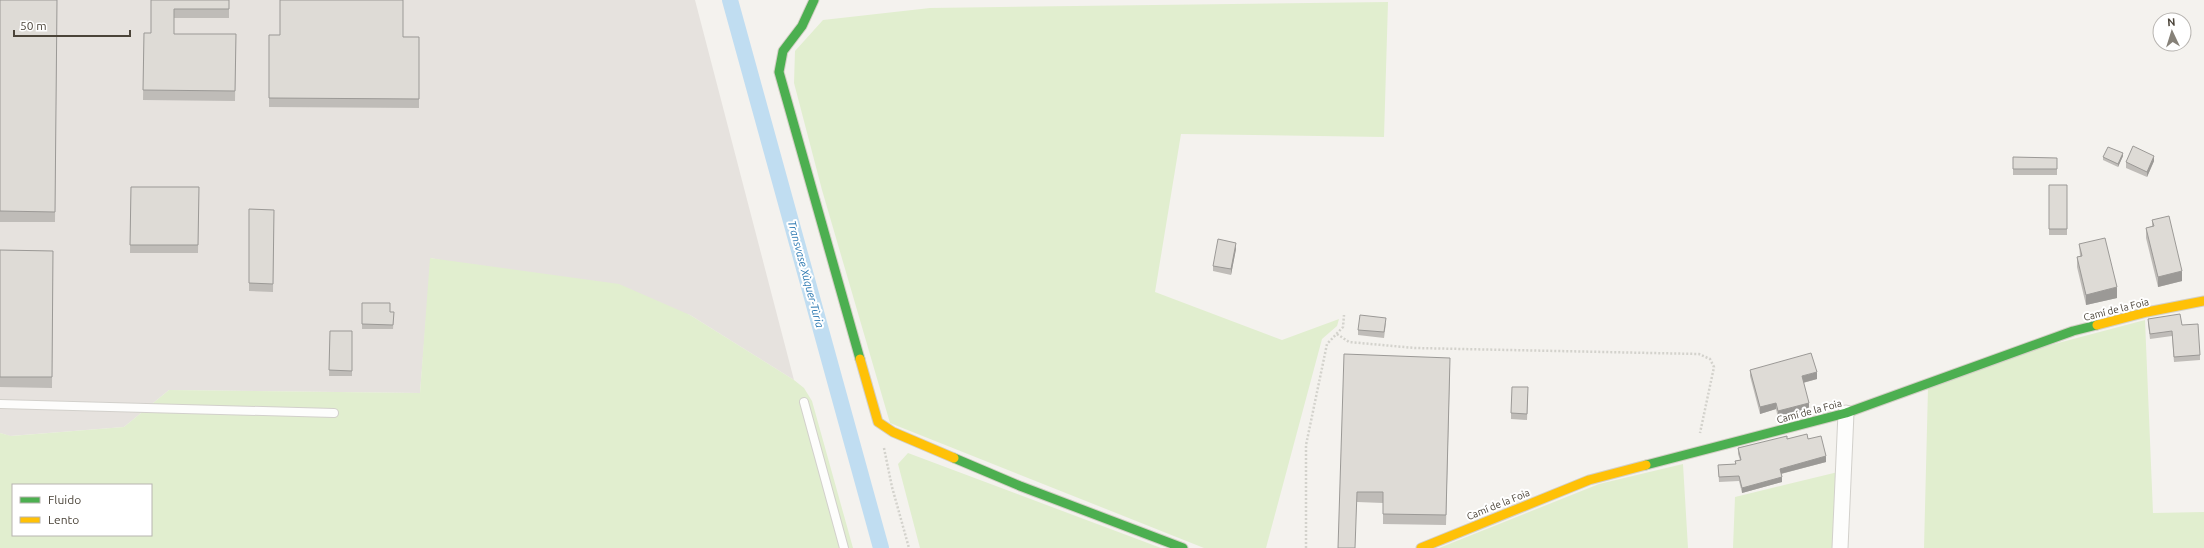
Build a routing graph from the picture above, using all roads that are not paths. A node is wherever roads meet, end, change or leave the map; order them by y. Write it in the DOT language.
graph roads {
  1 [pos="814,0"];
  2 [pos="2204,301"];
  3 [pos="804,402"];
  4 [pos="0,404"];
  5 [pos="334,413"];
  6 [pos="1846,413"];
  7 [pos="844,548"];
  8 [pos="1183,548"];
  9 [pos="1421,548"];
  10 [pos="1840,548"];
  1 -- 8 [label="street"];
  2 -- 6 [label="street, Camí de la Foia"];
  3 -- 7 [label="lane"];
  4 -- 5 [label="lane"];
  6 -- 9 [label="street, Camí de la Foia"];
  6 -- 10 [label="street"];
}
